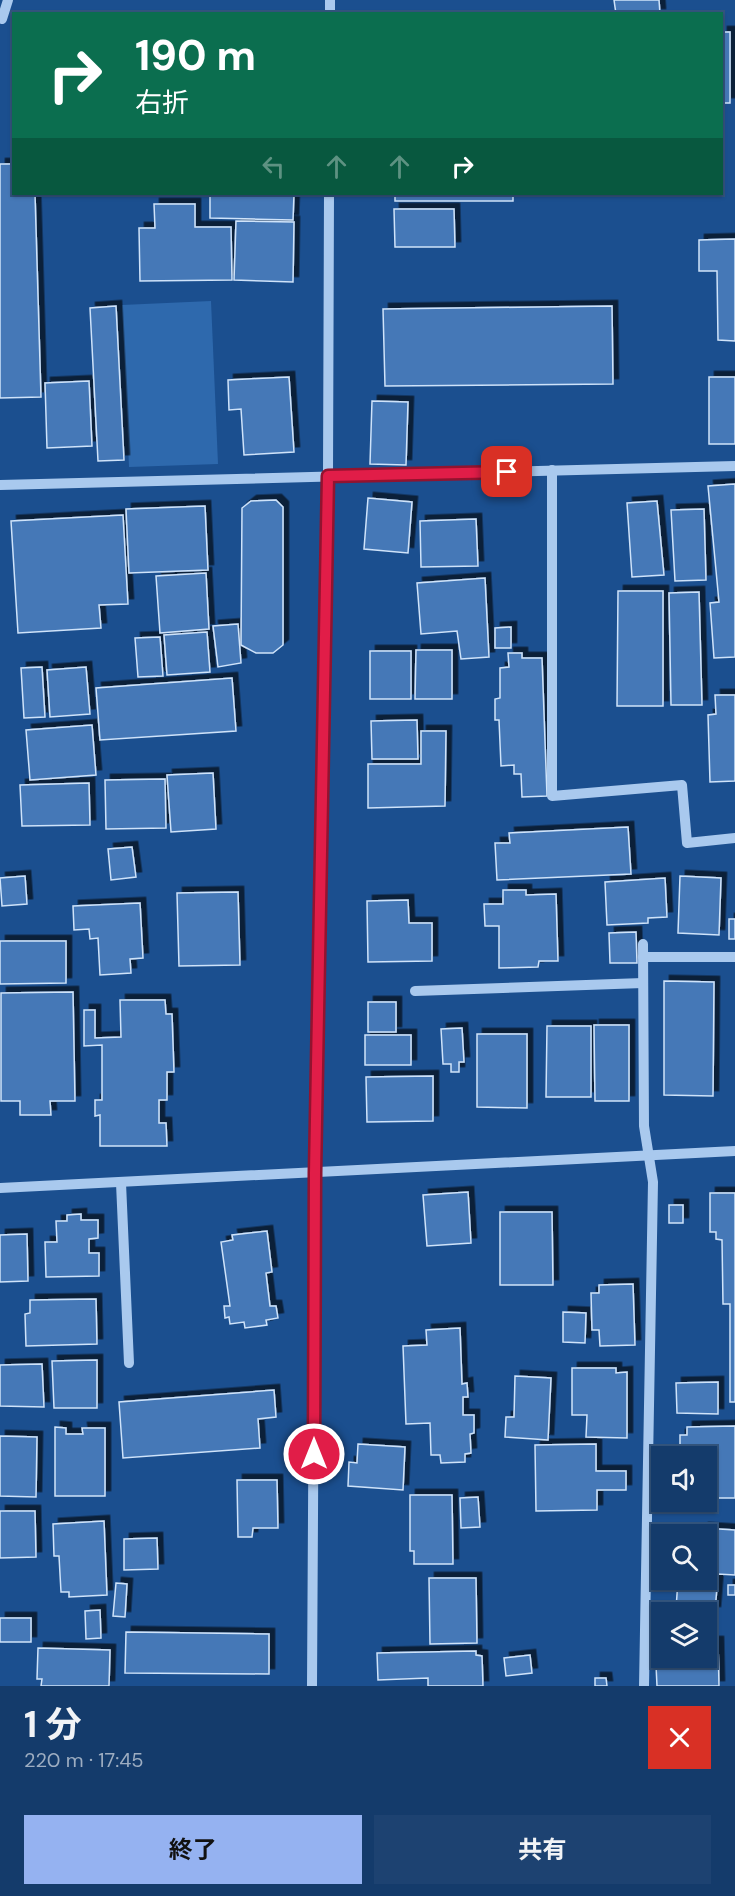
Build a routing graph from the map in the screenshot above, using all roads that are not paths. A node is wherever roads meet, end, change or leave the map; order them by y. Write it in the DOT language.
graph roads {
  1 [pos="8,0"];
  2 [pos="3,20"];
  3 [pos="329,195"];
  4 [pos="735,466"];
  5 [pos="552,470"];
  6 [pos="328,476"];
  7 [pos="0,485"];
  8 [pos="735,838"];
  9 [pos="643,944"];
  10 [pos="643,957"];
  11 [pos="735,957"];
  12 [pos="643,983"];
  13 [pos="415,991"];
  14 [pos="735,1151"];
  15 [pos="648,1154"];
  16 [pos="315,1173"];
  17 [pos="121,1183"];
  18 [pos="0,1188"];
  19 [pos="129,1363"];
  20 [pos="312,1686"];
  21 [pos="644,1686"];
  1 -- 2 [label="street"];
  3 -- 6 [label="street"];
  4 -- 5 [label="street"];
  5 -- 6 [label="street"];
  5 -- 8 [label="street"];
  6 -- 7 [label="street"];
  6 -- 16 [label="street"];
  9 -- 10 [label="street"];
  10 -- 11 [label="street"];
  10 -- 12 [label="street"];
  12 -- 13 [label="street"];
  12 -- 15 [label="street"];
  14 -- 15 [label="street"];
  15 -- 16 [label="street"];
  15 -- 21 [label="street"];
  16 -- 17 [label="street"];
  16 -- 20 [label="street"];
  17 -- 18 [label="street"];
  17 -- 19 [label="street"];
}
